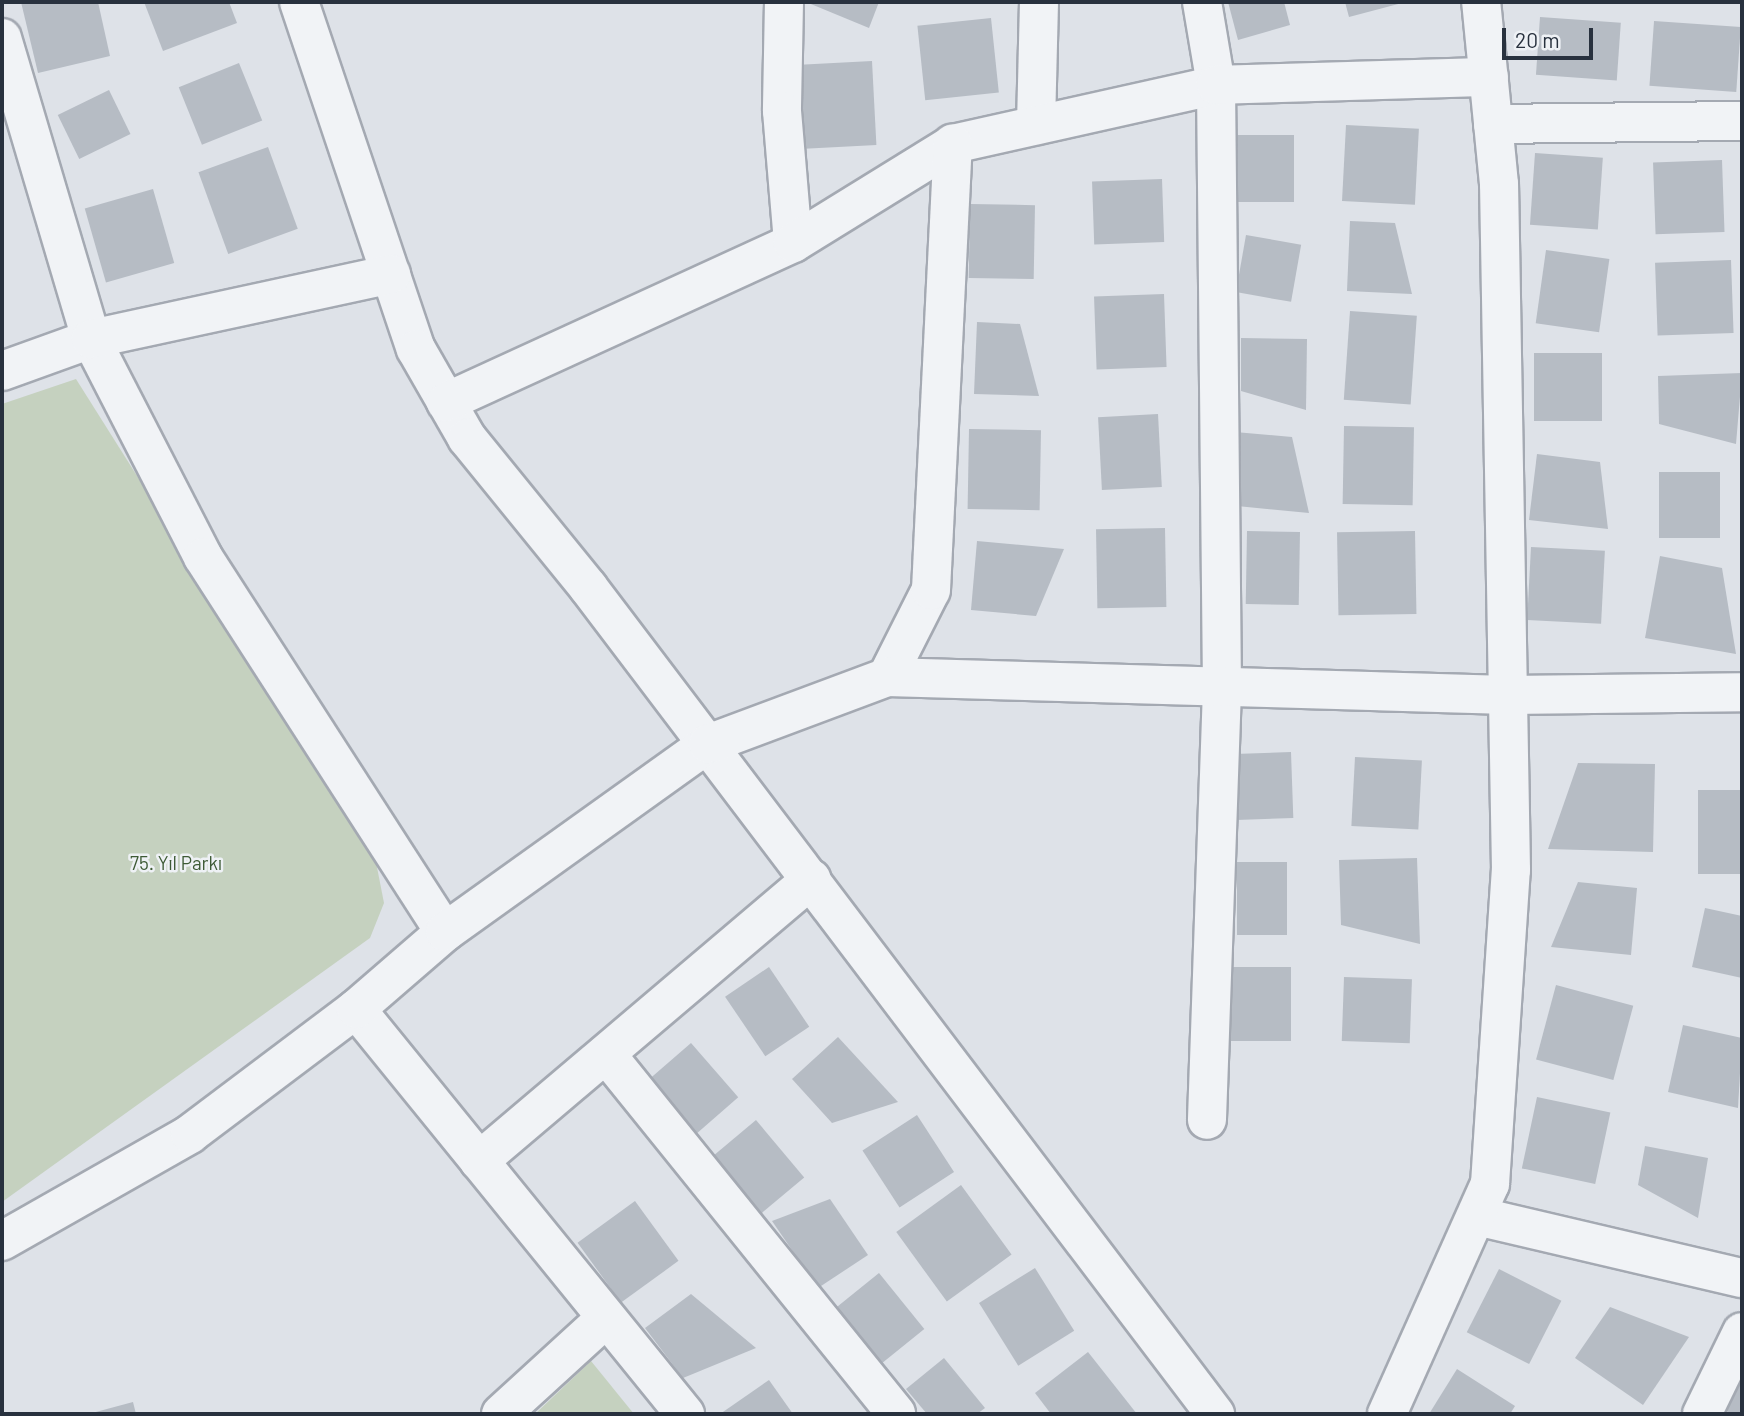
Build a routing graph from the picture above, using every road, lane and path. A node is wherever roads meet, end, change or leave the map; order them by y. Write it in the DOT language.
graph roads {
  1 [pos="299,2"];
  2 [pos="784,2"];
  3 [pos="1039,2"];
  4 [pos="1202,2"];
  5 [pos="1481,2"];
  6 [pos="2,38"];
  7 [pos="1489,77"];
  8 [pos="1216,85"];
  9 [pos="1742,121"];
  10 [pos="1493,124"];
  11 [pos="1036,125"];
  12 [pos="953,144"];
  13 [pos="793,243"];
  14 [pos="391,274"];
  15 [pos="91,339"];
  16 [pos="2,371"];
  17 [pos="446,402"];
  18 [pos="887,677"];
  19 [pos="1222,689"];
  20 [pos="1742,692"];
  21 [pos="1508,695"];
  22 [pos="708,744"];
  23 [pos="811,879"];
  24 [pos="445,932"];
  25 [pos="356,1009"];
  26 [pos="606,1054"];
  27 [pos="1207,1120"];
  28 [pos="480,1161"];
  29 [pos="1476,1216"];
  30 [pos="2,1241"];
  31 [pos="1742,1278"];
  32 [pos="606,1318"];
  33 [pos="1742,1332"];
  34 [pos="501,1414"];
  35 [pos="685,1414"];
  36 [pos="896,1414"];
  37 [pos="1215,1414"];
  38 [pos="1387,1414"];
  39 [pos="1702,1414"];
  1 -- 14 [label="street"];
  2 -- 13 [label="street"];
  3 -- 11 [label="street"];
  4 -- 8 [label="street"];
  5 -- 7 [label="street"];
  6 -- 15 [label="street"];
  7 -- 8 [label="street"];
  7 -- 10 [label="street"];
  8 -- 11 [label="street"];
  8 -- 19 [label="street"];
  9 -- 10 [label="street"];
  10 -- 21 [label="street"];
  11 -- 12 [label="street"];
  12 -- 13 [label="street"];
  12 -- 18 [label="street"];
  13 -- 17 [label="street"];
  14 -- 15 [label="street"];
  14 -- 17 [label="street"];
  15 -- 16 [label="street"];
  15 -- 24 [label="street"];
  17 -- 22 [label="street"];
  18 -- 19 [label="street"];
  18 -- 22 [label="street"];
  19 -- 21 [label="street"];
  19 -- 27 [label="street"];
  20 -- 21 [label="street"];
  21 -- 29 [label="street"];
  22 -- 23 [label="street"];
  22 -- 24 [label="street"];
  23 -- 26 [label="street"];
  23 -- 37 [label="street"];
  24 -- 25 [label="street"];
  25 -- 28 [label="street"];
  25 -- 30 [label="street"];
  26 -- 28 [label="street"];
  26 -- 36 [label="street"];
  28 -- 32 [label="street"];
  29 -- 31 [label="street"];
  29 -- 38 [label="street"];
  32 -- 34 [label="street"];
  32 -- 35 [label="street"];
  33 -- 39 [label="street"];
}
